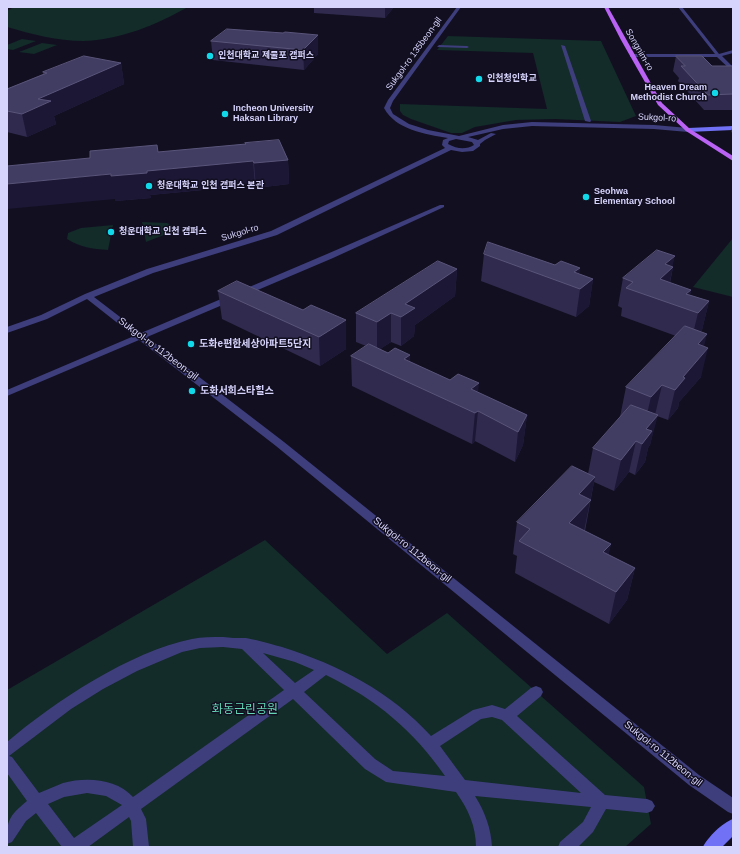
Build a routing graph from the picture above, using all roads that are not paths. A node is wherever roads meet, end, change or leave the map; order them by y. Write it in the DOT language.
graph roads {
  1 [pos="459,7"];
  2 [pos="606,7"];
  3 [pos="680,7"];
  4 [pos="438,46"];
  5 [pos="562,46"];
  6 [pos="466,47"];
  7 [pos="733,51"];
  8 [pos="632,56"];
  9 [pos="717,56"];
  10 [pos="733,70"];
  11 [pos="588,121"];
  12 [pos="733,128"];
  13 [pos="688,130"];
  14 [pos="430,133"];
  15 [pos="459,137"];
  16 [pos="478,143"];
  17 [pos="448,146"];
  18 [pos="733,159"];
  19 [pos="442,206"];
  20 [pos="88,296"];
  21 [pos="7,330"];
  22 [pos="142,337"];
  23 [pos="7,393"];
  24 [pos="244,643"];
  25 [pos="325,669"];
  26 [pos="294,692"];
  27 [pos="536,692"];
  28 [pos="507,716"];
  29 [pos="430,745"];
  30 [pos="7,751"];
  31 [pos="7,762"];
  32 [pos="461,786"];
  33 [pos="601,801"];
  34 [pos="37,802"];
  35 [pos="132,806"];
  36 [pos="647,806"];
  37 [pos="733,807"];
  38 [pos="733,826"];
  39 [pos="7,837"];
  40 [pos="71,847"];
  41 [pos="75,847"];
  42 [pos="141,847"];
  43 [pos="484,847"];
  44 [pos="566,847"];
  45 [pos="711,847"];
  1 -- 14 [label="street, Sukgol-ro 135beon-gil"];
  2 -- 8 [label="main road, Songnim-ro"];
  3 -- 9 [label="street"];
  4 -- 6 [label="street"];
  5 -- 11 [label="street"];
  7 -- 9 [label="street"];
  8 -- 9 [label="street"];
  8 -- 13 [label="main road, Songnim-ro"];
  9 -- 10 [label="street"];
  12 -- 13 [label="street"];
  13 -- 15 [label="street, Sukgol-ro"];
  13 -- 16 [label="street, Sukgol-ro"];
  13 -- 18 [label="main road, Songnim-ro"];
  14 -- 15 [label="street, Sukgol-ro 135beon-gil"];
  14 -- 17 [label="street, Sukgol-ro 135beon-gil"];
  15 -- 16 [label="street"];
  15 -- 17 [label="street, Sukgol-ro"];
  16 -- 17 [label="street, Sukgol-ro"];
  17 -- 20 [label="street, Sukgol-ro"];
  19 -- 22 [label="street"];
  20 -- 21 [label="street, Sukgol-ro"];
  20 -- 22 [label="street, Sukgol-ro 112beon-gil"];
  22 -- 23 [label="street"];
  22 -- 37 [label="street, Sukgol-ro 112beon-gil"];
  24 -- 25 [label="street"];
  24 -- 26 [label="street"];
  24 -- 30 [label="street"];
  25 -- 26 [label="street"];
  25 -- 29 [label="street"];
  26 -- 32 [label="street"];
  26 -- 35 [label="street"];
  27 -- 28 [label="street"];
  28 -- 29 [label="street"];
  28 -- 33 [label="street"];
  29 -- 32 [label="street"];
  31 -- 34 [label="street"];
  32 -- 33 [label="street"];
  32 -- 43 [label="street"];
  33 -- 36 [label="street"];
  33 -- 44 [label="street"];
  34 -- 35 [label="street"];
  34 -- 39 [label="street"];
  34 -- 40 [label="street"];
  35 -- 41 [label="street"];
  35 -- 42 [label="street"];
  38 -- 45 [label="street"];
}
